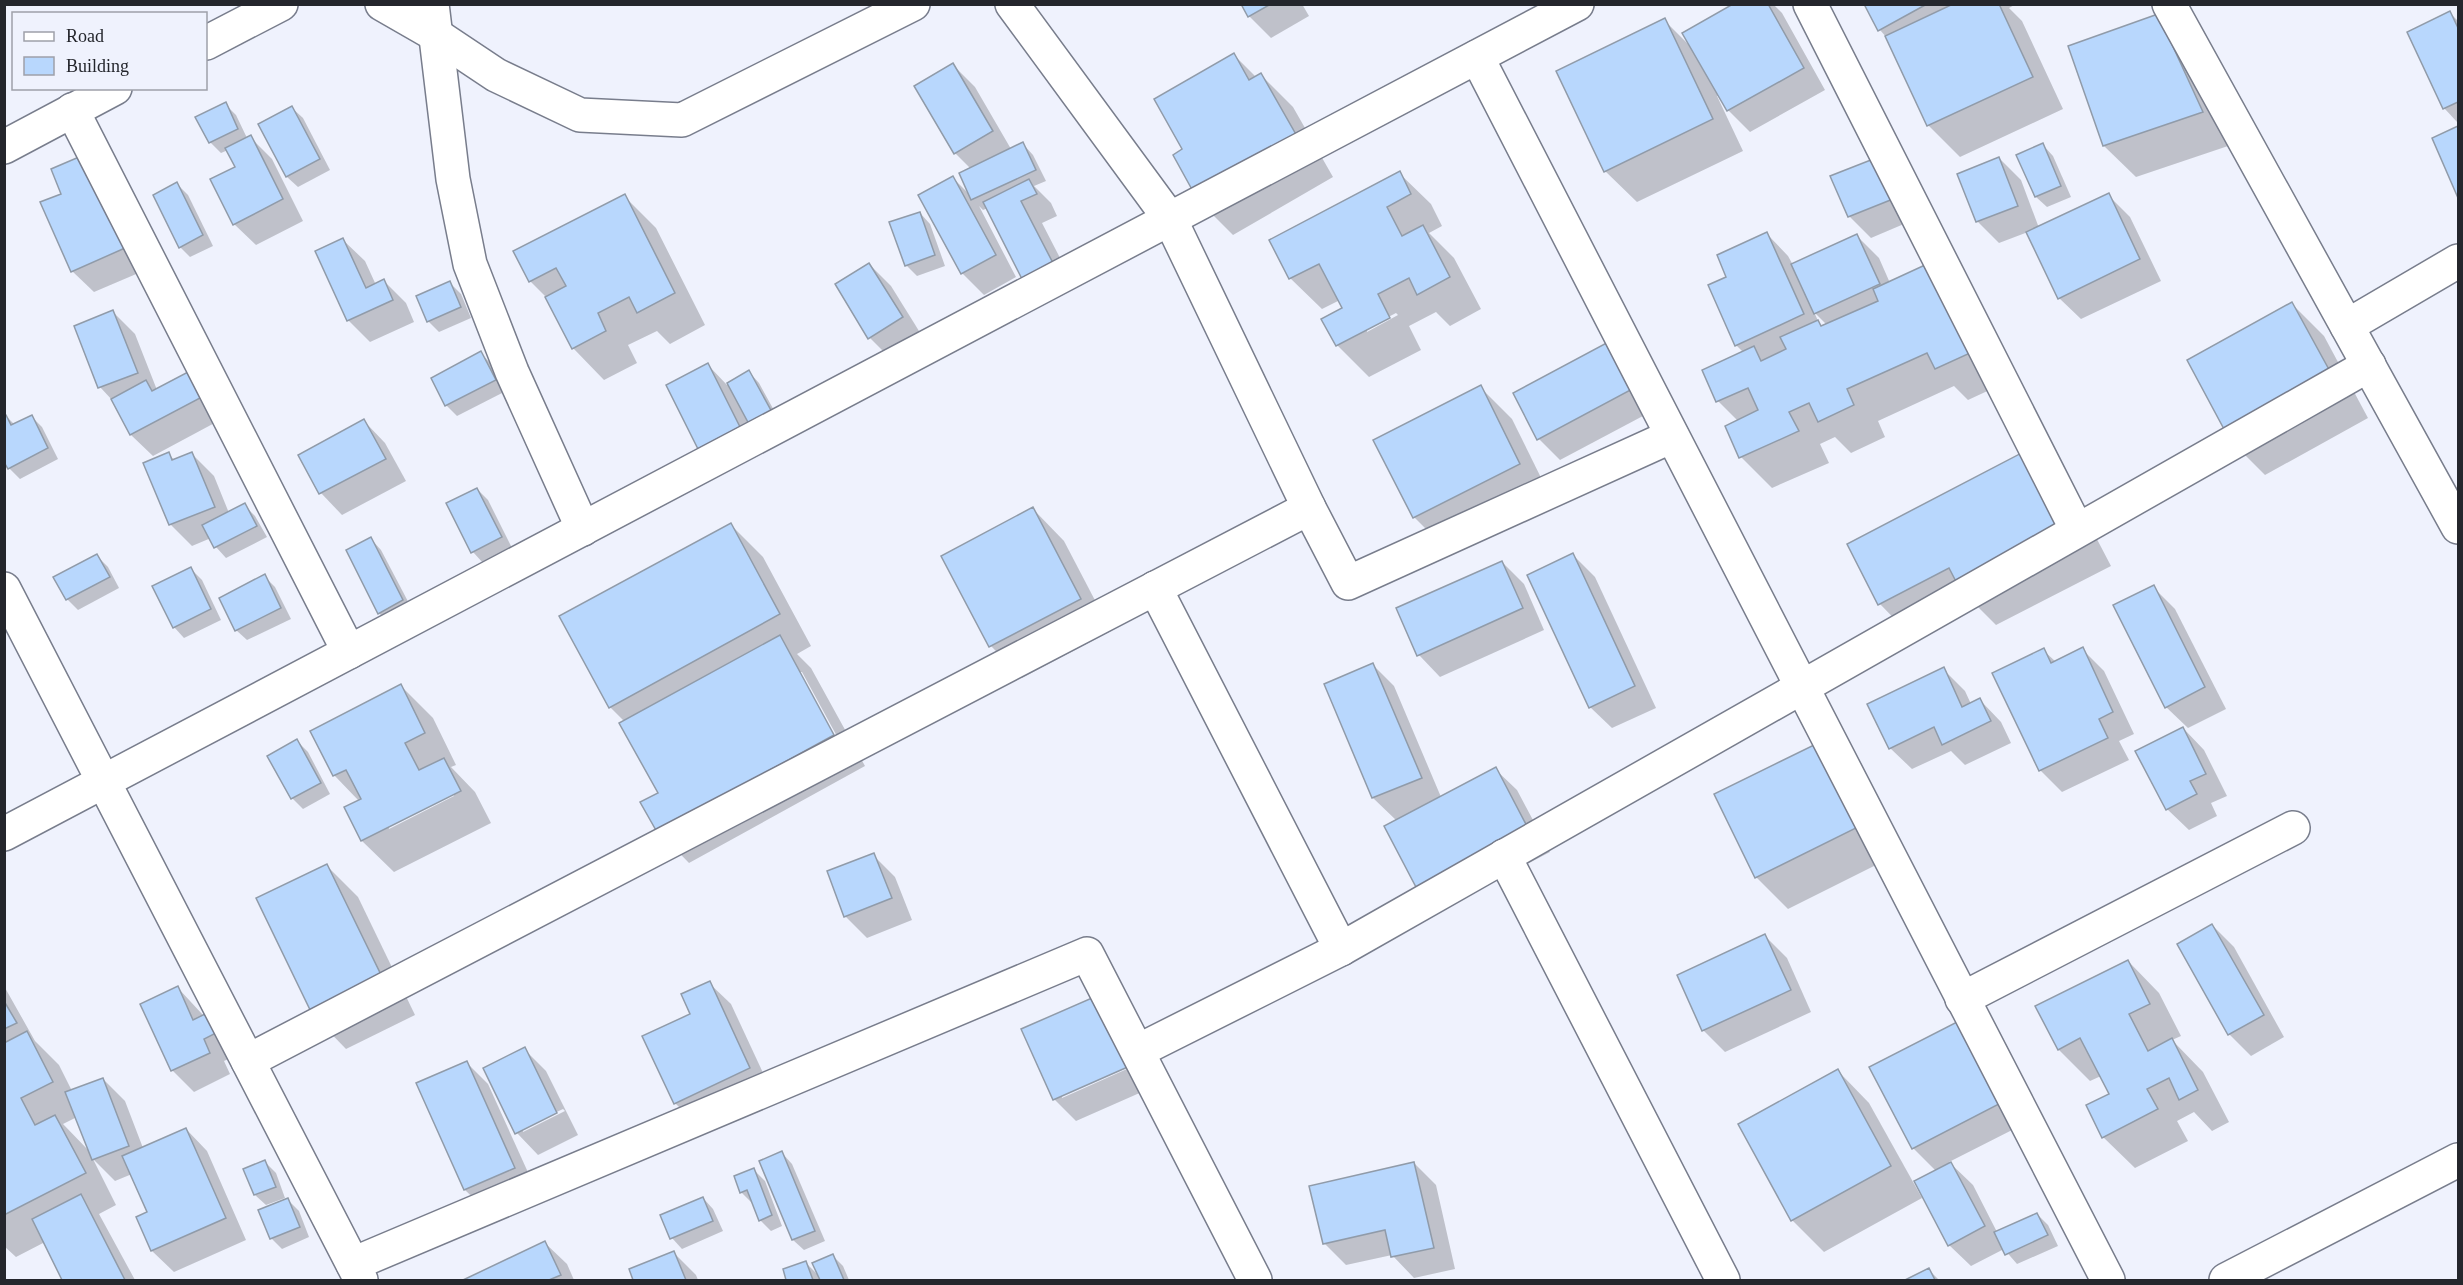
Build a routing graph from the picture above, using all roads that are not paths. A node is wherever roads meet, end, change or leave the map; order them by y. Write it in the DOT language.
graph roads {
  1 [pos="281,4"];
  2 [pos="382,4"];
  3 [pos="913,4"];
  4 [pos="1012,4"];
  5 [pos="1577,4"];
  6 [pos="1810,4"];
  7 [pos="2169,4"];
  8 [pos="434,20"];
  9 [pos="207,42"];
  10 [pos="1477,57"];
  11 [pos="111,90"];
  12 [pos="72,110"];
  13 [pos="4,147"];
  14 [pos="1170,219"];
  15 [pos="2458,261"];
  16 [pos="2347,326"];
  17 [pos="2369,365"];
  18 [pos="1672,436"];
  19 [pos="1309,508"];
  20 [pos="2458,527"];
  21 [pos="583,529"];
  22 [pos="2077,530"];
  23 [pos="1155,588"];
  24 [pos="4,589"];
  25 [pos="349,652"];
  26 [pos="1802,686"];
  27 [pos="104,782"];
  28 [pos="2292,828"];
  29 [pos="4,834"];
  30 [pos="1504,855"];
  31 [pos="1341,948"];
  32 [pos="1962,999"];
  33 [pos="1137,1051"];
  34 [pos="248,1061"];
  35 [pos="2458,1160"];
  36 [pos="357,1272"];
  37 [pos="1255,1281"];
  38 [pos="1724,1281"];
  39 [pos="2108,1281"];
  40 [pos="2226,1281"];
  1 -- 9 [label="street"];
  2 -- 8 [label="street"];
  3 -- 8 [label="street"];
  4 -- 14 [label="street"];
  5 -- 10 [label="street"];
  6 -- 22 [label="street"];
  7 -- 16 [label="street"];
  8 -- 21 [label="street"];
  10 -- 14 [label="street"];
  10 -- 18 [label="street"];
  11 -- 12 [label="street"];
  12 -- 13 [label="street"];
  12 -- 25 [label="street"];
  14 -- 19 [label="street"];
  14 -- 21 [label="street"];
  15 -- 16 [label="street"];
  16 -- 17 [label="street"];
  17 -- 20 [label="street"];
  17 -- 22 [label="street"];
  18 -- 19 [label="street"];
  18 -- 26 [label="street"];
  19 -- 23 [label="street"];
  21 -- 25 [label="street"];
  22 -- 26 [label="street"];
  23 -- 31 [label="street"];
  23 -- 34 [label="street"];
  24 -- 27 [label="street"];
  25 -- 27 [label="street"];
  26 -- 30 [label="street"];
  26 -- 32 [label="street"];
  27 -- 29 [label="street"];
  27 -- 34 [label="street"];
  28 -- 32 [label="street"];
  30 -- 31 [label="street"];
  30 -- 38 [label="street"];
  31 -- 33 [label="street"];
  32 -- 39 [label="street"];
  33 -- 36 [label="street"];
  33 -- 37 [label="street"];
  34 -- 36 [label="street"];
  35 -- 40 [label="street"];
}
